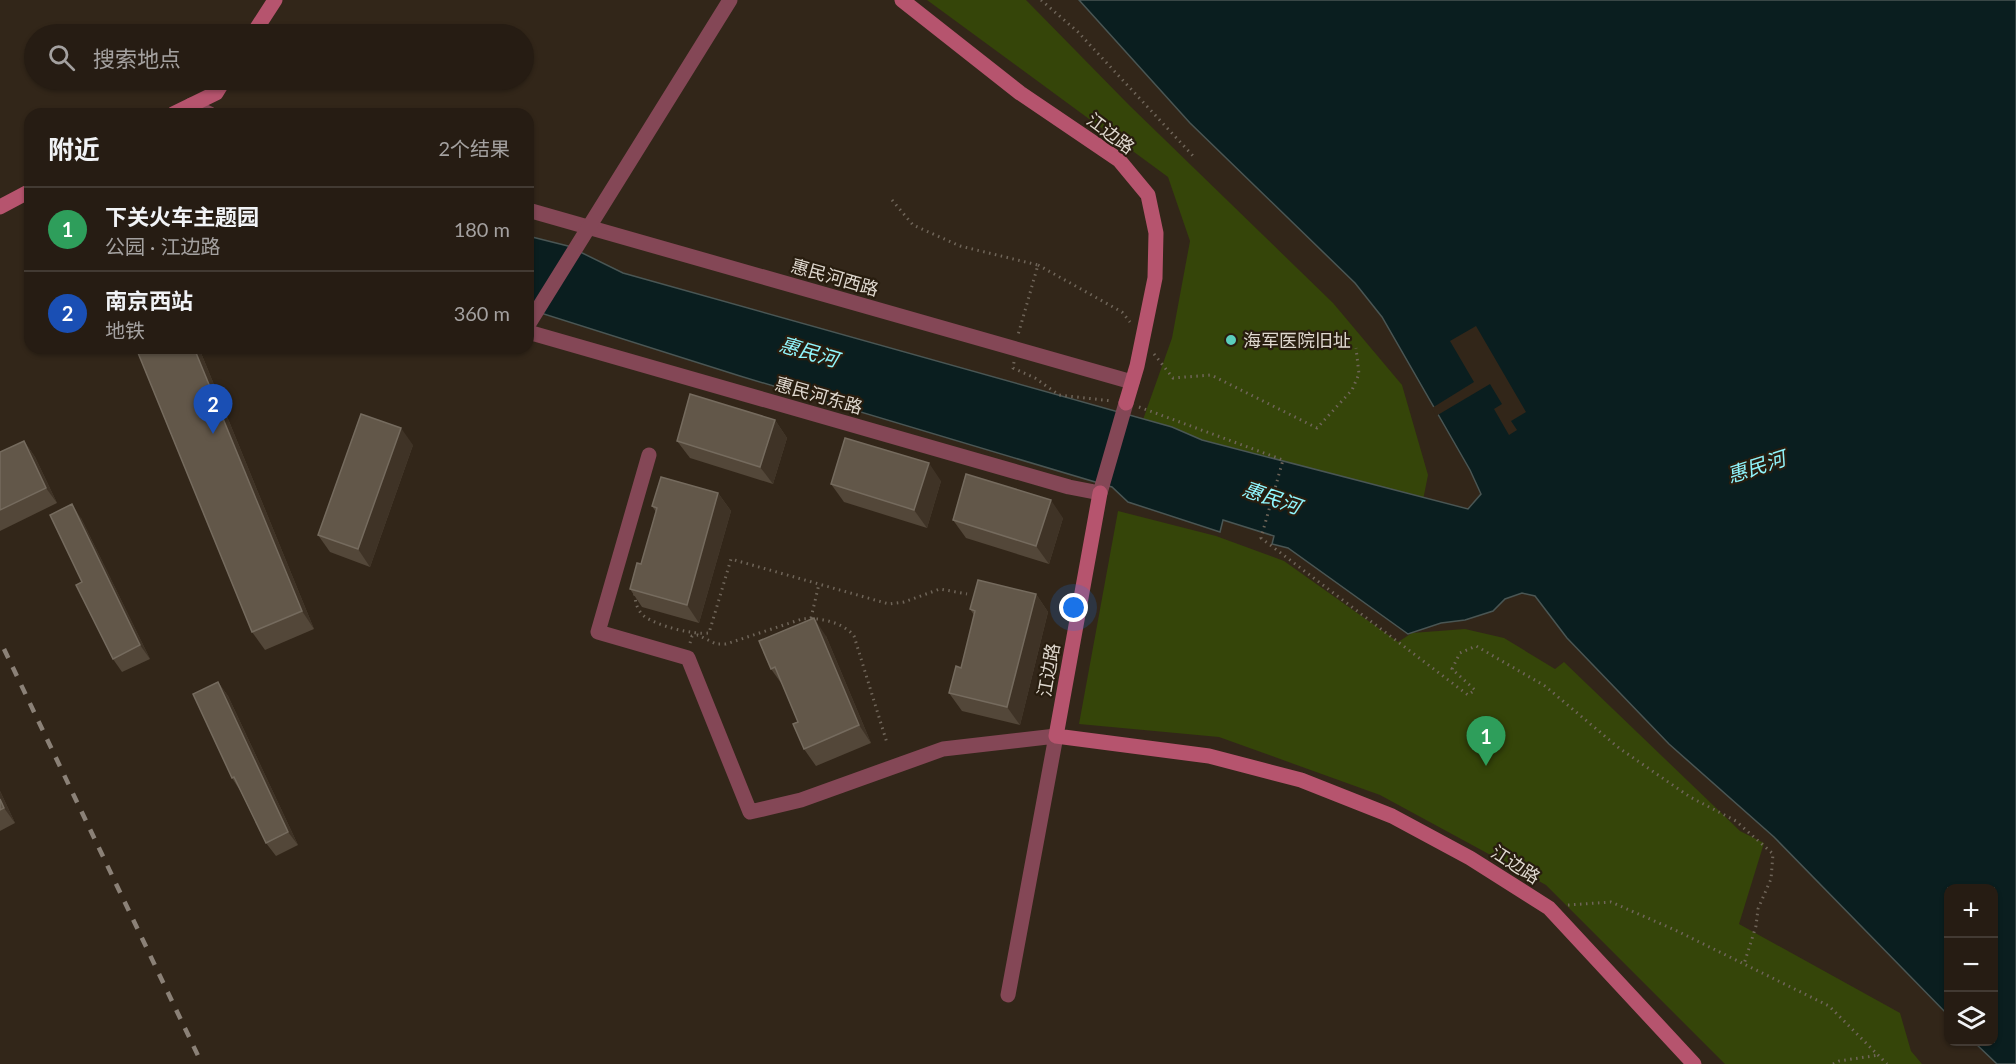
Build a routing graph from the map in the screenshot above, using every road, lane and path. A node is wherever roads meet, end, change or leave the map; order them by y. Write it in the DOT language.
graph roads {
  1 [pos="275,0"];
  2 [pos="730,0"];
  3 [pos="902,0"];
  4 [pos="1041,0"];
  5 [pos="259,24"];
  6 [pos="218,90"];
  7 [pos="191,105"];
  8 [pos="185,108"];
  9 [pos="197,108"];
  10 [pos="1195,158"];
  11 [pos="24,194"];
  12 [pos="892,200"];
  13 [pos="0,207"];
  14 [pos="534,212"];
  15 [pos="585,231"];
  16 [pos="1038,265"];
  17 [pos="534,318"];
  18 [pos="534,327"];
  19 [pos="1142,338"];
  20 [pos="1356,348"];
  21 [pos="1015,349"];
  22 [pos="1132,382"];
  23 [pos="1126,403"];
  24 [pos="649,455"];
  25 [pos="1100,493"];
  26 [pos="819,585"];
  27 [pos="636,590"];
  28 [pos="967,594"];
  29 [pos="811,618"];
  30 [pos="698,635"];
  31 [pos="686,657"];
  32 [pos="1056,736"];
  33 [pos="886,743"];
  34 [pos="1558,906"];
  35 [pos="1744,964"];
  36 [pos="1008,995"];
  37 [pos="1879,1055"];
  38 [pos="1694,1064"];
  39 [pos="1833,1064"];
  40 [pos="1887,1064"];
  1 -- 5 [label="street"];
  2 -- 15 [label="street"];
  3 -- 19 [label="street, 江边路"];
  4 -- 10 [label="path"];
  6 -- 7 [label="street"];
  7 -- 8 [label="street"];
  7 -- 9 [label="street"];
  11 -- 13 [label="street"];
  12 -- 16 [label="path"];
  14 -- 15 [label="street, 惠民河西路"];
  15 -- 17 [label="street"];
  15 -- 21 [label="street, 惠民河西路"];
  16 -- 19 [label="path"];
  16 -- 21 [label="path"];
  18 -- 25 [label="street, 惠民河东路"];
  19 -- 20 [label="path"];
  19 -- 23 [label="street, 江边路"];
  21 -- 22 [label="street, 惠民河西路"];
  21 -- 23 [label="path"];
  23 -- 25 [label="street, 江边路"];
  23 -- 35 [label="path"];
  24 -- 31 [label="street"];
  25 -- 32 [label="street, 江边路"];
  26 -- 28 [label="path"];
  26 -- 29 [label="path"];
  26 -- 30 [label="path"];
  27 -- 30 [label="path"];
  29 -- 30 [label="path"];
  29 -- 33 [label="path"];
  30 -- 31 [label="path"];
  31 -- 32 [label="street"];
  32 -- 36 [label="street"];
  32 -- 38 [label="street, 江边路"];
  34 -- 35 [label="path"];
  35 -- 37 [label="path"];
  37 -- 39 [label="path"];
  37 -- 40 [label="path"];
}
